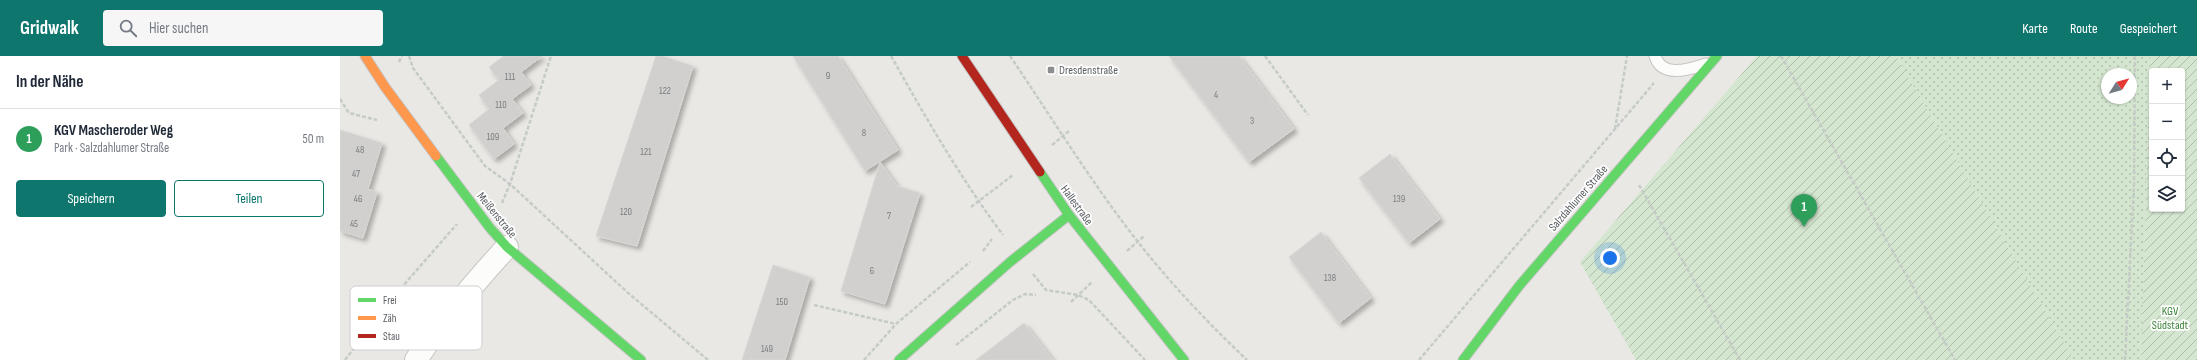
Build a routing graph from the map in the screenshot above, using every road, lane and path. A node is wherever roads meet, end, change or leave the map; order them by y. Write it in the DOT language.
graph roads {
  1 [pos="365,56"];
  2 [pos="409,56"];
  3 [pos="551,56"];
  4 [pos="892,56"];
  5 [pos="962,56"];
  6 [pos="1010,56"];
  7 [pos="1265,56"];
  8 [pos="1627,56"];
  9 [pos="1655,56"];
  10 [pos="1781,56"];
  11 [pos="2135,56"];
  12 [pos="1713,60"];
  13 [pos="1666,68"];
  14 [pos="340,100"];
  15 [pos="1308,115"];
  16 [pos="382,126"];
  17 [pos="1615,129"];
  18 [pos="1636,179"];
  19 [pos="510,184"];
  20 [pos="1069,215"];
  21 [pos="452,218"];
  22 [pos="490,228"];
  23 [pos="1144,236"];
  24 [pos="992,238"];
  25 [pos="1138,242"];
  26 [pos="507,247"];
  27 [pos="1019,255"];
  28 [pos="977,256"];
  29 [pos="971,260"];
  30 [pos="403,286"];
  31 [pos="472,286"];
  32 [pos="1036,295"];
  33 [pos="1078,295"];
  34 [pos="1071,302"];
  35 [pos="814,305"];
  36 [pos="896,324"];
  37 [pos="954,346"];
  38 [pos="353,350"];
  39 [pos="423,350"];
  40 [pos="345,360"];
  41 [pos="416,360"];
  42 [pos="641,360"];
  43 [pos="708,360"];
  44 [pos="864,360"];
  45 [pos="898,360"];
  46 [pos="1145,360"];
  47 [pos="1184,360"];
  48 [pos="1247,360"];
  49 [pos="1419,360"];
  50 [pos="1463,360"];
  51 [pos="1740,360"];
  52 [pos="1955,360"];
  53 [pos="2125,360"];
  1 -- 22 [label="street, Meißenstraße"];
  2 -- 19 [label="path"];
  3 -- 19 [label="path"];
  4 -- 27 [label="path"];
  5 -- 20 [label="street, Hallestraße"];
  6 -- 25 [label="path"];
  7 -- 15 [label="path"];
  8 -- 17 [label="path"];
  9 -- 13 [label="lane"];
  10 -- 52 [label="path"];
  11 -- 53 [label="path"];
  12 -- 13 [label="lane"];
  12 -- 50 [label="street, Salzdahlumer Straße"];
  13 -- 17 [label="path"];
  14 -- 16 [label="path"];
  17 -- 49 [label="path"];
  18 -- 51 [label="path"];
  19 -- 22 [label="path"];
  19 -- 43 [label="path"];
  20 -- 27 [label="street"];
  20 -- 47 [label="street, Hallestraße"];
  21 -- 30 [label="path"];
  22 -- 26 [label="street, Meißenstraße"];
  23 -- 25 [label="path"];
  24 -- 28 [label="path"];
  25 -- 48 [label="path"];
  26 -- 31 [label="street"];
  26 -- 42 [label="street, Meißenstraße"];
  27 -- 33 [label="path"];
  27 -- 45 [label="street"];
  29 -- 36 [label="path"];
  32 -- 37 [label="path"];
  33 -- 34 [label="path"];
  33 -- 46 [label="path"];
  35 -- 36 [label="path"];
  36 -- 44 [label="path"];
  38 -- 40 [label="path"];
  39 -- 41 [label="street"];
}
